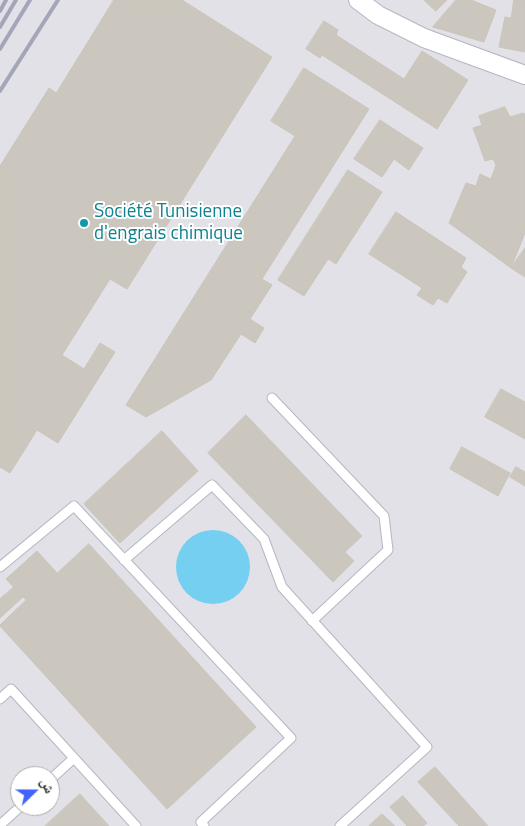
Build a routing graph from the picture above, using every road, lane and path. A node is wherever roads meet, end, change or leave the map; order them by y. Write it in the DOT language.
graph roads {
  1 [pos="358,0"];
  2 [pos="525,75"];
  3 [pos="272,398"];
  4 [pos="124,560"];
  5 [pos="0,567"];
  6 [pos="312,621"];
  7 [pos="0,699"];
  8 [pos="74,758"];
  9 [pos="60,771"];
  10 [pos="10,816"];
  11 [pos="0,825"];
  12 [pos="136,826"];
  13 [pos="204,826"];
  14 [pos="340,826"];
  1 -- 2 [label="street"];
  3 -- 6 [label="lane"];
  4 -- 5 [label="lane"];
  4 -- 6 [label="lane"];
  4 -- 13 [label="lane"];
  6 -- 14 [label="lane"];
  7 -- 8 [label="lane"];
  8 -- 9 [label="lane"];
  8 -- 12 [label="lane"];
  10 -- 11 [label="lane"];
}
